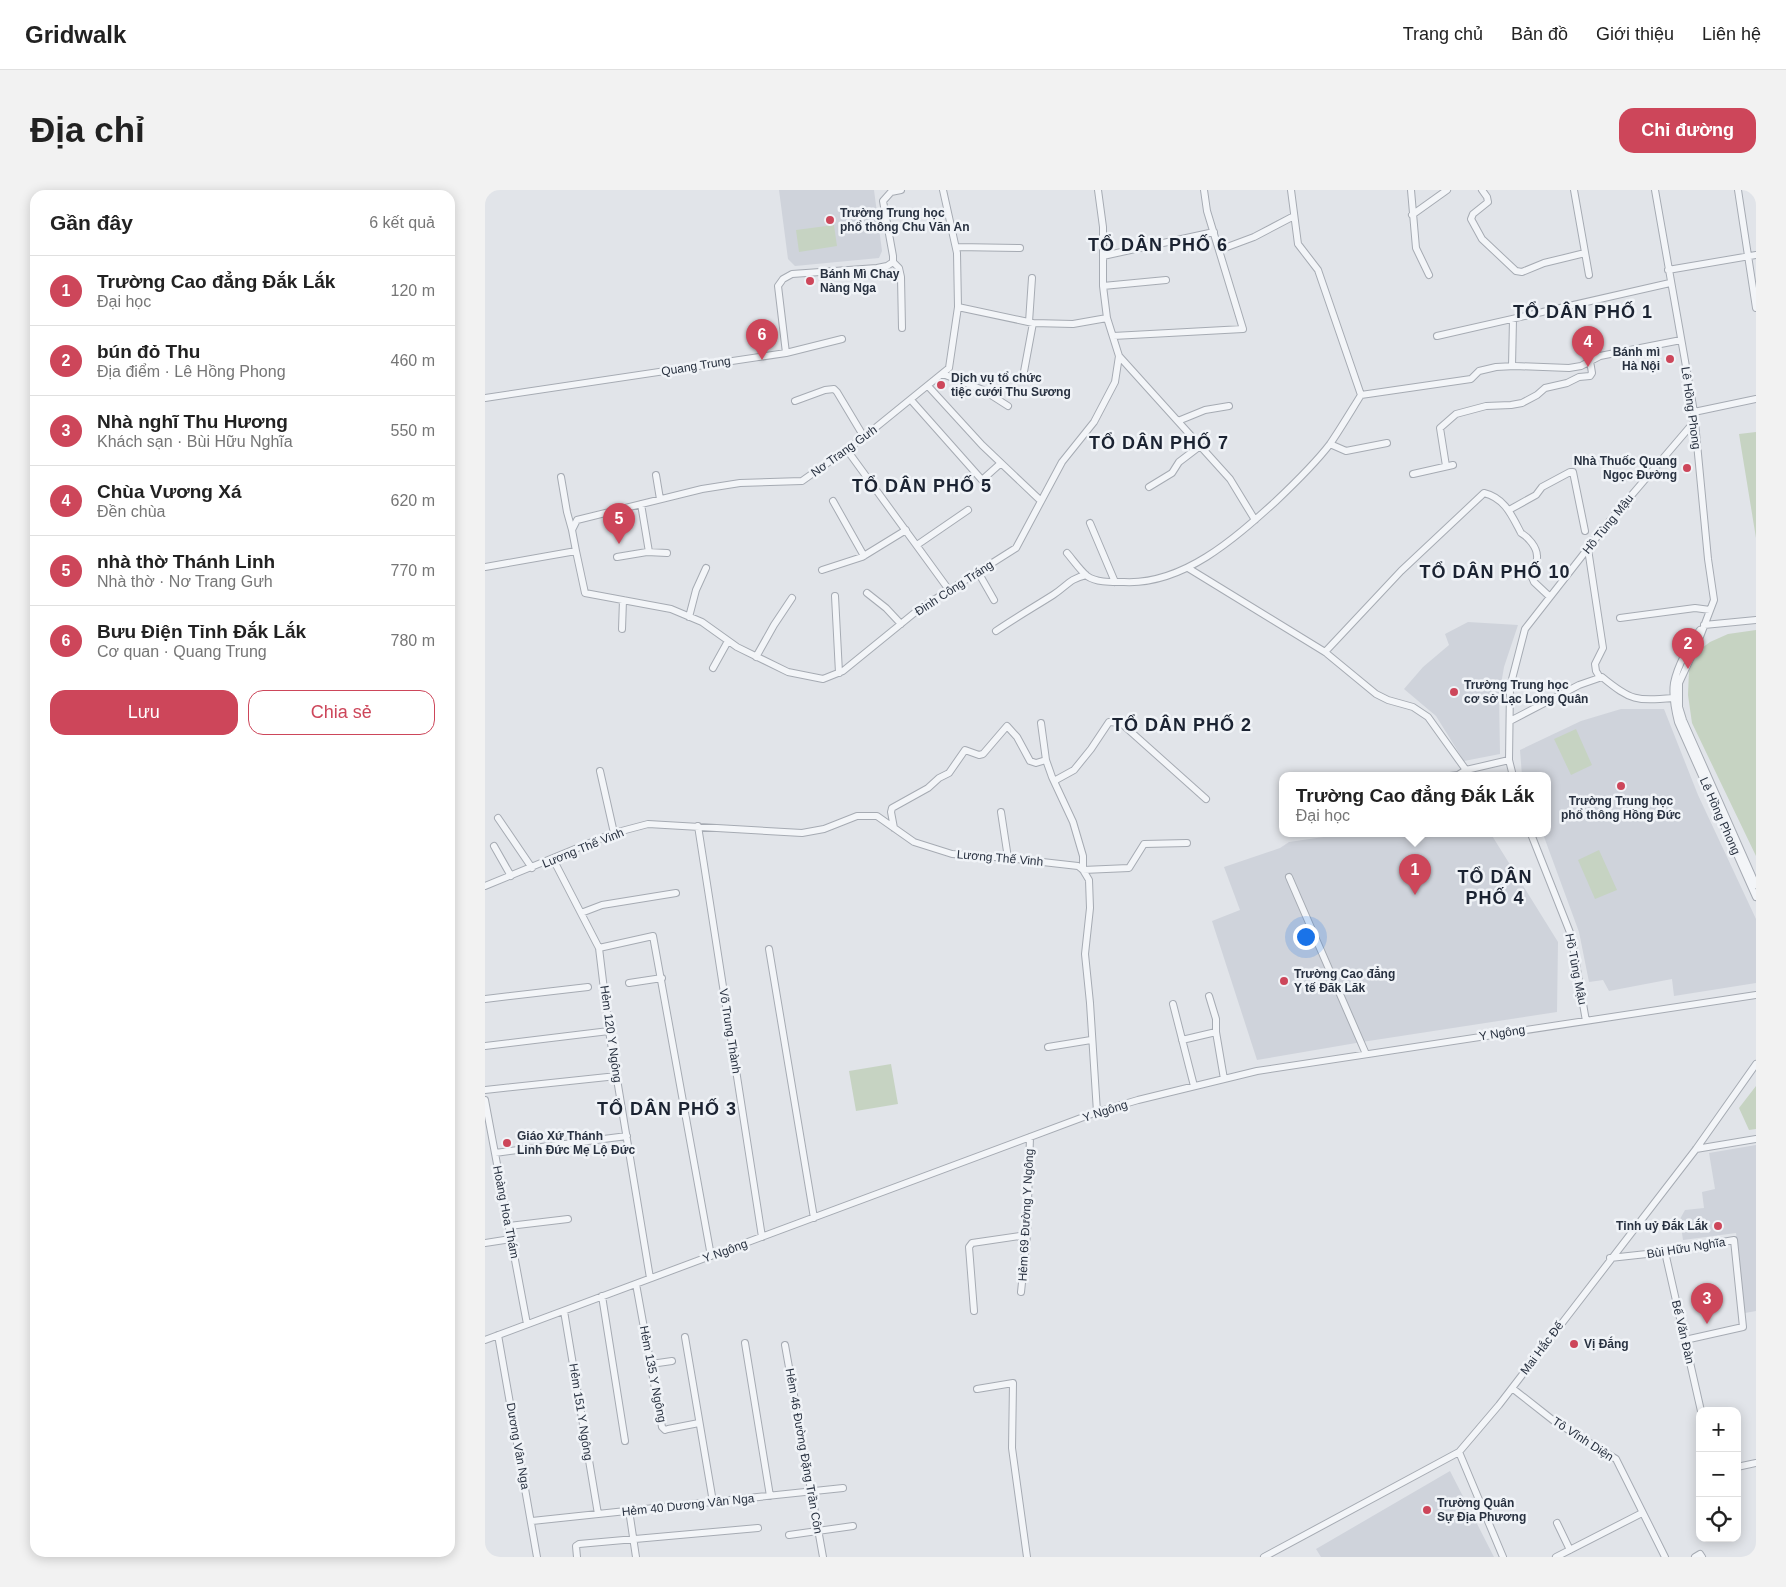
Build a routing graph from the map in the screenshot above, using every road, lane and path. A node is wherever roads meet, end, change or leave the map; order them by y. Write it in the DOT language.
graph roads {
  1 [pos="901,190"];
  2 [pos="943,190"];
  3 [pos="1098,190"];
  4 [pos="1204,190"];
  5 [pos="1291,190"];
  6 [pos="1411,190"];
  7 [pos="1447,190"];
  8 [pos="1482,190"];
  9 [pos="1574,190"];
  10 [pos="1655,190"];
  11 [pos="1738,190"];
  12 [pos="1412,215"];
  13 [pos="1294,216"];
  14 [pos="1214,232"];
  15 [pos="956,247"];
  16 [pos="1020,248"];
  17 [pos="1219,250"];
  18 [pos="1585,252"];
  19 [pos="1756,255"];
  20 [pos="1103,256"];
  21 [pos="1748,257"];
  22 [pos="893,262"];
  23 [pos="1668,270"];
  24 [pos="1429,275"];
  25 [pos="1589,275"];
  26 [pos="1033,278"];
  27 [pos="1166,280"];
  28 [pos="1670,283"];
  29 [pos="1103,286"];
  30 [pos="959,307"];
  31 [pos="1756,308"];
  32 [pos="1107,318"];
  33 [pos="1513,319"];
  34 [pos="1031,322"];
  35 [pos="902,328"];
  36 [pos="1113,336"];
  37 [pos="1437,336"];
  38 [pos="841,339"];
  39 [pos="1681,340"];
  40 [pos="786,353"];
  41 [pos="1119,356"];
  42 [pos="1590,361"];
  43 [pos="1512,366"];
  44 [pos="943,374"];
  45 [pos="1023,377"];
  46 [pos="929,386"];
  47 [pos="1361,396"];
  48 [pos="485,398"];
  49 [pos="1756,399"];
  50 [pos="911,400"];
  51 [pos="795,401"];
  52 [pos="1009,406"];
  53 [pos="1229,406"];
  54 [pos="1693,412"];
  55 [pos="1178,421"];
  56 [pos="1694,422"];
  57 [pos="864,437"];
  58 [pos="1387,443"];
  59 [pos="1330,444"];
  60 [pos="1200,446"];
  61 [pos="847,450"];
  62 [pos="1001,464"];
  63 [pos="657,474"];
  64 [pos="1413,474"];
  65 [pos="561,477"];
  66 [pos="1149,487"];
  67 [pos="660,499"];
  68 [pos="833,501"];
  69 [pos="1041,501"];
  70 [pos="641,504"];
  71 [pos="968,510"];
  72 [pos="1509,510"];
  73 [pos="1255,520"];
  74 [pos="1090,523"];
  75 [pos="572,530"];
  76 [pos="905,530"];
  77 [pos="1585,531"];
  78 [pos="917,545"];
  79 [pos="1588,549"];
  80 [pos="576,550"];
  81 [pos="649,552"];
  82 [pos="1067,552"];
  83 [pos="667,554"];
  84 [pos="864,556"];
  85 [pos="617,557"];
  86 [pos="485,567"];
  87 [pos="706,568"];
  88 [pos="1188,568"];
  89 [pos="822,570"];
  90 [pos="978,572"];
  91 [pos="1086,575"];
  92 [pos="1115,582"];
  93 [pos="949,590"];
  94 [pos="867,593"];
  95 [pos="835,596"];
  96 [pos="1550,597"];
  97 [pos="792,598"];
  98 [pos="623,600"];
  99 [pos="994,600"];
  100 [pos="1710,610"];
  101 [pos="689,616"];
  102 [pos="1620,618"];
  103 [pos="1756,620"];
  104 [pos="901,624"];
  105 [pos="1704,625"];
  106 [pos="623,629"];
  107 [pos="996,631"];
  108 [pos="728,641"];
  109 [pos="1325,652"];
  110 [pos="756,657"];
  111 [pos="713,668"];
  112 [pos="839,673"];
  113 [pos="1599,676"];
  114 [pos="1674,698"];
  115 [pos="1510,721"];
  116 [pos="1041,723"];
  117 [pos="1046,760"];
  118 [pos="1509,760"];
  119 [pos="1466,770"];
  120 [pos="600,771"];
  121 [pos="1463,772"];
  122 [pos="1512,772"];
  123 [pos="1054,781"];
  124 [pos="1206,799"];
  125 [pos="1001,812"];
  126 [pos="498,818"];
  127 [pos="698,826"];
  128 [pos="894,828"];
  129 [pos="614,833"];
  130 [pos="1532,837"];
  131 [pos="1187,843"];
  132 [pos="494,846"];
  133 [pos="1008,858"];
  134 [pos="553,859"];
  135 [pos="532,868"];
  136 [pos="1083,870"];
  137 [pos="511,876"];
  138 [pos="1289,877"];
  139 [pos="1756,885"];
  140 [pos="485,886"];
  141 [pos="675,893"];
  142 [pos="1756,897"];
  143 [pos="581,913"];
  144 [pos="599,948"];
  145 [pos="769,949"];
  146 [pos="661,978"];
  147 [pos="629,983"];
  148 [pos="588,987"];
  149 [pos="1756,995"];
  150 [pos="1209,996"];
  151 [pos="485,999"];
  152 [pos="1173,1004"];
  153 [pos="1586,1021"];
  154 [pos="609,1031"];
  155 [pos="1216,1032"];
  156 [pos="1091,1040"];
  157 [pos="1182,1040"];
  158 [pos="485,1046"];
  159 [pos="1048,1047"];
  160 [pos="1366,1054"];
  161 [pos="1756,1064"];
  162 [pos="617,1076"];
  163 [pos="1224,1079"];
  164 [pos="1194,1086"];
  165 [pos="485,1090"];
  166 [pos="485,1100"];
  167 [pos="1097,1112"];
  168 [pos="627,1136"];
  169 [pos="1030,1137"];
  170 [pos="1756,1139"];
  171 [pos="1696,1149"];
  172 [pos="495,1153"];
  173 [pos="814,1218"];
  174 [pos="568,1219"];
  175 [pos="509,1226"];
  176 [pos="1027,1235"];
  177 [pos="762,1237"];
  178 [pos="511,1240"];
  179 [pos="485,1243"];
  180 [pos="1665,1252"];
  181 [pos="711,1256"];
  182 [pos="1610,1258"];
  183 [pos="651,1278"];
  184 [pos="637,1284"];
  185 [pos="1021,1292"];
  186 [pos="602,1296"];
  187 [pos="564,1311"];
  188 [pos="974,1311"];
  189 [pos="527,1324"];
  190 [pos="498,1335"];
  191 [pos="685,1337"];
  192 [pos="485,1340"];
  193 [pos="1685,1340"];
  194 [pos="745,1342"];
  195 [pos="785,1345"];
  196 [pos="672,1361"];
  197 [pos="651,1364"];
  198 [pos="1512,1388"];
  199 [pos="977,1389"];
  200 [pos="1700,1407"];
  201 [pos="699,1423"];
  202 [pos="625,1440"];
  203 [pos="1459,1452"];
  204 [pos="1756,1463"];
  205 [pos="1741,1466"];
  206 [pos="843,1488"];
  207 [pos="811,1491"];
  208 [pos="770,1496"];
  209 [pos="713,1502"];
  210 [pos="629,1510"];
  211 [pos="1642,1513"];
  212 [pos="598,1514"];
  213 [pos="532,1521"];
  214 [pos="1557,1523"];
  215 [pos="853,1526"];
  216 [pos="757,1528"];
  217 [pos="818,1530"];
  218 [pos="789,1535"];
  219 [pos="633,1540"];
  220 [pos="1570,1550"];
  221 [pos="1272,1555"];
  222 [pos="537,1557"];
  223 [pos="577,1557"];
  224 [pos="636,1557"];
  225 [pos="823,1557"];
  226 [pos="1027,1557"];
  227 [pos="1264,1557"];
  228 [pos="1503,1557"];
  229 [pos="1556,1557"];
  230 [pos="1665,1557"];
  231 [pos="1695,1557"];
  232 [pos="1702,1557"];
  1 -- 22 [label="street"];
  2 -- 15 [label="street, Nơ Trang Gưh"];
  3 -- 20 [label="street, Đinh Công Tráng"];
  4 -- 14 [label="street"];
  5 -- 13 [label="street"];
  6 -- 12 [label="street"];
  7 -- 12 [label="street"];
  8 -- 18 [label="street"];
  9 -- 18 [label="street"];
  10 -- 23 [label="street, Lê Hồng Phong"];
  11 -- 21 [label="street"];
  12 -- 24 [label="street"];
  13 -- 17 [label="street"];
  13 -- 47 [label="street"];
  14 -- 17 [label="street"];
  14 -- 20 [label="street"];
  15 -- 16 [label="street"];
  15 -- 30 [label="street, Nơ Trang Gưh"];
  17 -- 36 [label="street"];
  18 -- 25 [label="street"];
  19 -- 21 [label="street"];
  20 -- 29 [label="street, Đinh Công Tráng"];
  21 -- 23 [label="street"];
  21 -- 31 [label="street"];
  22 -- 35 [label="street"];
  22 -- 40 [label="street"];
  23 -- 28 [label="street, Lê Hồng Phong"];
  26 -- 34 [label="street"];
  27 -- 29 [label="street"];
  28 -- 33 [label="street"];
  28 -- 39 [label="street, Lê Hồng Phong"];
  29 -- 32 [label="street, Đinh Công Tráng"];
  30 -- 34 [label="street"];
  30 -- 44 [label="street, Nơ Trang Gưh"];
  32 -- 34 [label="street"];
  32 -- 36 [label="street, Đinh Công Tráng"];
  33 -- 37 [label="street"];
  33 -- 43 [label="street"];
  34 -- 45 [label="street"];
  36 -- 41 [label="street, Đinh Công Tráng"];
  38 -- 40 [label="street, Quang Trung"];
  39 -- 42 [label="street"];
  39 -- 54 [label="street, Lê Hồng Phong"];
  40 -- 48 [label="street, Quang Trung"];
  41 -- 55 [label="street"];
  41 -- 69 [label="street, Đinh Công Tráng"];
  42 -- 43 [label="street"];
  42 -- 64 [label="street"];
  43 -- 47 [label="street"];
  44 -- 46 [label="street, Nơ Trang Gưh"];
  44 -- 52 [label="street"];
  46 -- 50 [label="street, Nơ Trang Gưh"];
  46 -- 62 [label="street"];
  47 -- 59 [label="street"];
  49 -- 54 [label="street"];
  50 -- 57 [label="street, Nơ Trang Gưh"];
  50 -- 62 [label="street"];
  51 -- 57 [label="street"];
  53 -- 55 [label="street"];
  54 -- 56 [label="street, Lê Hồng Phong"];
  55 -- 60 [label="street"];
  56 -- 79 [label="street, Hồ Tùng Mậu"];
  56 -- 100 [label="street, Lê Hồng Phong"];
  57 -- 61 [label="street, Nơ Trang Gưh"];
  58 -- 59 [label="street"];
  59 -- 73 [label="street"];
  60 -- 66 [label="street"];
  60 -- 73 [label="street"];
  61 -- 67 [label="street, Nơ Trang Gưh"];
  61 -- 76 [label="street"];
  62 -- 69 [label="street"];
  63 -- 67 [label="street"];
  65 -- 75 [label="street"];
  67 -- 70 [label="street, Nơ Trang Gưh"];
  68 -- 84 [label="street"];
  69 -- 90 [label="street, Đinh Công Tráng"];
  70 -- 75 [label="street, Nơ Trang Gưh"];
  70 -- 81 [label="street"];
  71 -- 78 [label="street"];
  72 -- 77 [label="street"];
  72 -- 96 [label="street"];
  72 -- 109 [label="street"];
  73 -- 88 [label="street"];
  74 -- 92 [label="street"];
  75 -- 80 [label="street"];
  76 -- 78 [label="street"];
  76 -- 84 [label="street"];
  78 -- 93 [label="street"];
  79 -- 96 [label="street, Hồ Tùng Mậu"];
  79 -- 113 [label="street"];
  80 -- 86 [label="street"];
  80 -- 98 [label="street, Đinh Công Tráng"];
  81 -- 83 [label="street"];
  81 -- 85 [label="street"];
  82 -- 91 [label="street"];
  84 -- 89 [label="street"];
  87 -- 101 [label="street"];
  88 -- 92 [label="street"];
  88 -- 109 [label="street"];
  90 -- 93 [label="street, Đinh Công Tráng"];
  90 -- 99 [label="street"];
  91 -- 92 [label="street"];
  91 -- 107 [label="street"];
  93 -- 104 [label="street, Đinh Công Tráng"];
  94 -- 104 [label="street"];
  95 -- 112 [label="street"];
  96 -- 115 [label="street, Hồ Tùng Mậu"];
  97 -- 110 [label="street"];
  98 -- 101 [label="street, Đinh Công Tráng"];
  98 -- 106 [label="street"];
  100 -- 102 [label="street"];
  100 -- 105 [label="street, Lê Hồng Phong"];
  101 -- 108 [label="street, Đinh Công Tráng"];
  103 -- 105 [label="street"];
  104 -- 112 [label="street, Đinh Công Tráng"];
  105 -- 114 [label="street, Lê Hồng Phong"];
  105 -- 139 [label="street, Lê Hồng Phong"];
  108 -- 110 [label="street, Đinh Công Tráng"];
  108 -- 111 [label="street"];
  109 -- 119 [label="street"];
  110 -- 112 [label="street, Đinh Công Tráng"];
  114 -- 115 [label="street"];
  114 -- 142 [label="street, Lê Hồng Phong"];
  115 -- 118 [label="street, Hồ Tùng Mậu"];
  116 -- 117 [label="street"];
  117 -- 123 [label="street"];
  117 -- 128 [label="street"];
  118 -- 119 [label="street"];
  118 -- 122 [label="street, Hồ Tùng Mậu"];
  119 -- 121 [label="street"];
  120 -- 129 [label="street"];
  123 -- 124 [label="street"];
  123 -- 136 [label="street"];
  125 -- 133 [label="street"];
  126 -- 135 [label="street"];
  127 -- 128 [label="street, Lương Thế Vinh"];
  127 -- 129 [label="street, Lương Thế Vinh"];
  127 -- 177 [label="street, Võ Trung Thành"];
  128 -- 133 [label="street, Lương Thế Vinh"];
  129 -- 134 [label="street, Lương Thế Vinh"];
  130 -- 153 [label="street, Hồ Tùng Mậu"];
  131 -- 136 [label="street, Lương Thế Vinh"];
  132 -- 137 [label="street"];
  133 -- 136 [label="street, Lương Thế Vinh"];
  134 -- 135 [label="street, Lương Thế Vinh"];
  134 -- 143 [label="street, Hẻm 120 Y Ngông"];
  135 -- 137 [label="street, Lương Thế Vinh"];
  136 -- 156 [label="street"];
  137 -- 140 [label="street, Lương Thế Vinh"];
  138 -- 160 [label="street"];
  141 -- 143 [label="street"];
  143 -- 144 [label="street, Hẻm 120 Y Ngông"];
  144 -- 146 [label="street"];
  144 -- 154 [label="street, Hẻm 120 Y Ngông"];
  145 -- 173 [label="street"];
  146 -- 147 [label="street"];
  146 -- 181 [label="street"];
  148 -- 151 [label="street"];
  149 -- 153 [label="street, Y Ngông"];
  150 -- 155 [label="street"];
  152 -- 157 [label="street"];
  153 -- 160 [label="street, Y Ngông"];
  154 -- 158 [label="street"];
  154 -- 162 [label="street, Hẻm 120 Y Ngông"];
  155 -- 157 [label="street"];
  155 -- 163 [label="street"];
  156 -- 159 [label="street"];
  156 -- 167 [label="street"];
  157 -- 164 [label="street"];
  160 -- 163 [label="street, Y Ngông"];
  161 -- 171 [label="street, Mai Hắc Đế"];
  162 -- 165 [label="street"];
  162 -- 168 [label="street, Hẻm 120 Y Ngông"];
  163 -- 164 [label="street, Y Ngông"];
  164 -- 167 [label="street, Y Ngông"];
  166 -- 172 [label="street, Hoàng Hoa Thám"];
  167 -- 169 [label="street, Y Ngông"];
  168 -- 172 [label="street"];
  168 -- 183 [label="street, Hẻm 120 Y Ngông"];
  169 -- 173 [label="street, Y Ngông"];
  169 -- 176 [label="street, Hẻm 69 Đường Y Ngông"];
  170 -- 171 [label="street"];
  171 -- 182 [label="street, Mai Hắc Đế"];
  172 -- 175 [label="street, Hoàng Hoa Thám"];
  173 -- 177 [label="street, Y Ngông"];
  174 -- 175 [label="street"];
  175 -- 178 [label="street, Hoàng Hoa Thám"];
  176 -- 185 [label="street, Hẻm 69 Đường Y Ngông"];
  176 -- 188 [label="street"];
  177 -- 181 [label="street, Y Ngông"];
  178 -- 179 [label="street"];
  178 -- 189 [label="street, Hoàng Hoa Thám"];
  180 -- 182 [label="street, Bùi Hữu Nghĩa"];
  180 -- 193 [label="street, Bế Văn Đàn"];
  180 -- 193 [label="street, Bùi Hữu Nghĩa"];
  181 -- 183 [label="street, Y Ngông"];
  182 -- 198 [label="street, Mai Hắc Đế"];
  183 -- 184 [label="street, Y Ngông"];
  184 -- 186 [label="street, Y Ngông"];
  184 -- 197 [label="street, Hẻm 135 Y Ngông"];
  186 -- 187 [label="street, Y Ngông"];
  186 -- 202 [label="street"];
  187 -- 189 [label="street, Y Ngông"];
  187 -- 212 [label="street, Hẻm 151 Y Ngông"];
  189 -- 190 [label="street, Y Ngông"];
  190 -- 192 [label="street, Y Ngông"];
  190 -- 213 [label="street, Dương Vân Nga"];
  191 -- 201 [label="street"];
  193 -- 200 [label="street, Bế Văn Đàn"];
  194 -- 208 [label="street"];
  195 -- 207 [label="street, Hẻm 46 Đường Đặng Trần Côn"];
  196 -- 197 [label="street"];
  197 -- 201 [label="street, Hẻm 135 Y Ngông"];
  198 -- 203 [label="street, Mai Hắc Đế"];
  198 -- 211 [label="street, Tô Vĩnh Diện"];
  199 -- 226 [label="street"];
  201 -- 209 [label="street"];
  203 -- 221 [label="street, Mai Hắc Đế"];
  203 -- 228 [label="street"];
  204 -- 205 [label="street"];
  206 -- 207 [label="street, Hẻm 40 Dương Vân Nga"];
  207 -- 208 [label="street, Hẻm 40 Dương Vân Nga"];
  207 -- 217 [label="street, Hẻm 46 Đường Đặng Trần Côn"];
  208 -- 209 [label="street, Hẻm 40 Dương Vân Nga"];
  209 -- 210 [label="street, Hẻm 40 Dương Vân Nga"];
  210 -- 212 [label="street, Hẻm 40 Dương Vân Nga"];
  210 -- 219 [label="street"];
  211 -- 220 [label="street"];
  211 -- 230 [label="street, Tô Vĩnh Diện"];
  212 -- 213 [label="street, Hẻm 40 Dương Vân Nga"];
  213 -- 222 [label="street, Dương Vân Nga"];
  214 -- 220 [label="street"];
  215 -- 217 [label="street"];
  216 -- 219 [label="street"];
  217 -- 218 [label="street"];
  217 -- 225 [label="street, Hẻm 46 Đường Đặng Trần Côn"];
  219 -- 223 [label="street"];
  219 -- 224 [label="street"];
  220 -- 229 [label="street"];
  221 -- 227 [label="street, Mai Hắc Đế"];
  231 -- 232 [label="street"];
}
